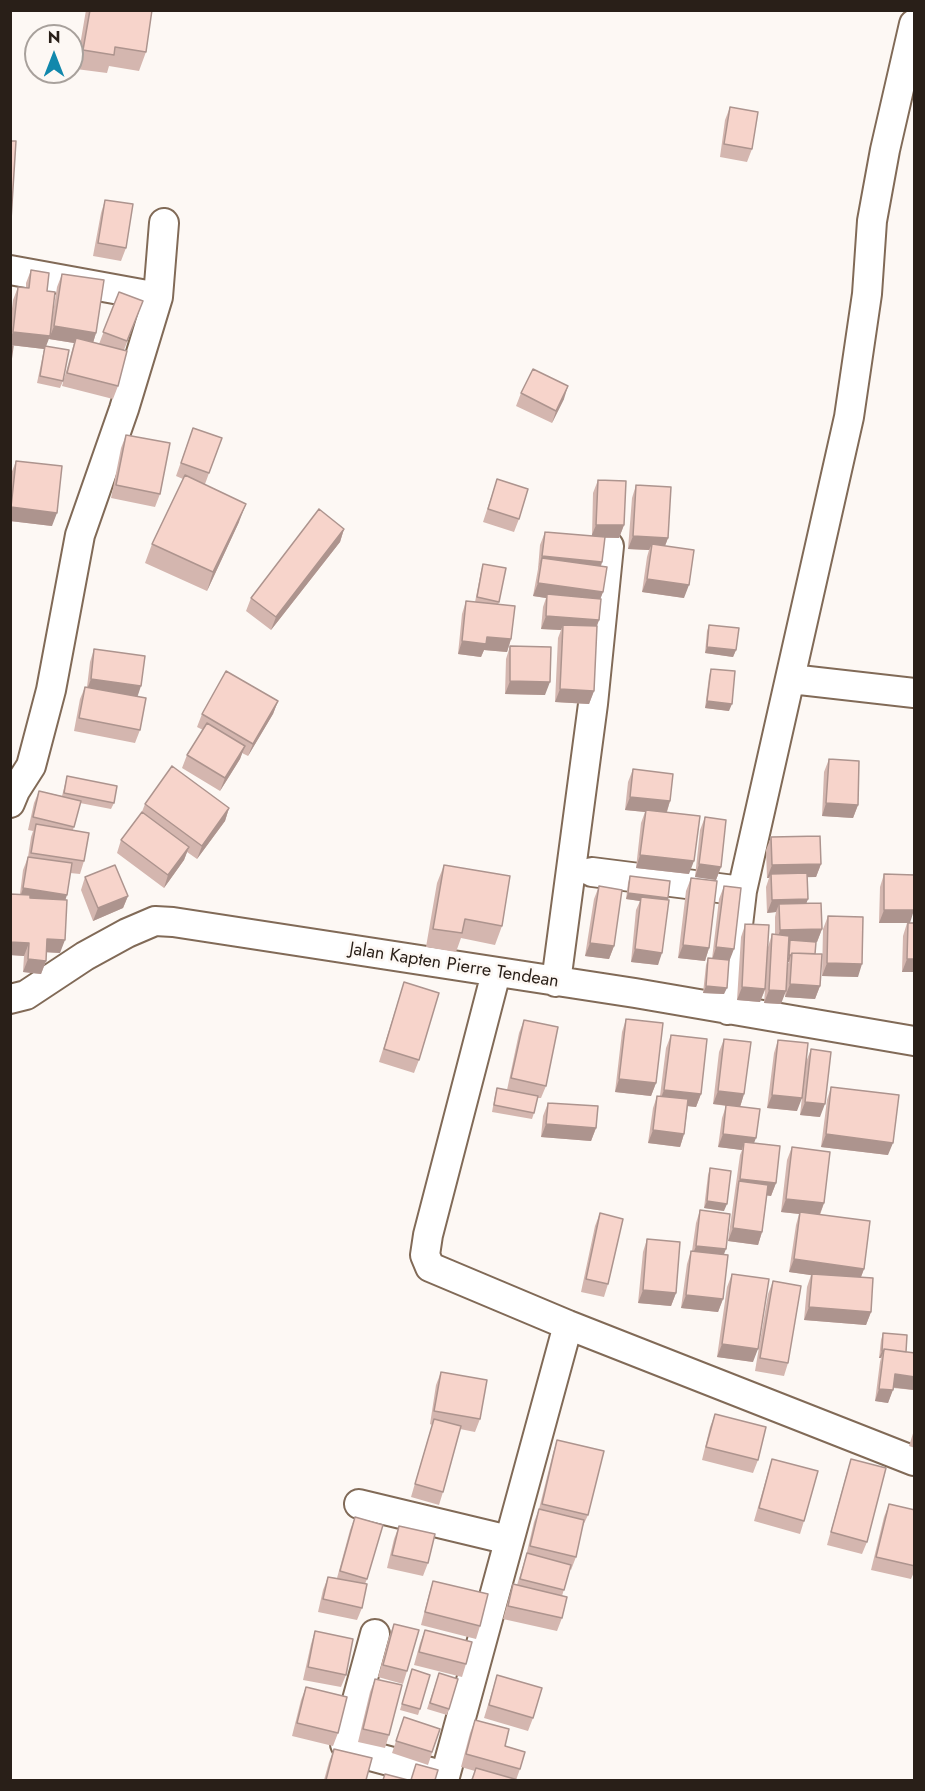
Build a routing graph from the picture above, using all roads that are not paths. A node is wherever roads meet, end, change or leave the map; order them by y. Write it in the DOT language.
graph roads {
  1 [pos="915,24"];
  2 [pos="164,223"];
  3 [pos="10,270"];
  4 [pos="158,297"];
  5 [pos="609,546"];
  6 [pos="791,680"];
  7 [pos="915,693"];
  8 [pos="10,803"];
  9 [pos="592,872"];
  10 [pos="742,891"];
  11 [pos="496,973"];
  12 [pos="556,982"];
  13 [pos="10,999"];
  14 [pos="728,1010"];
  15 [pos="915,1041"];
  16 [pos="568,1326"];
  17 [pos="915,1461"];
  18 [pos="358,1504"];
  19 [pos="509,1540"];
  20 [pos="375,1634"];
  21 [pos="444,1778"];
  1 -- 6 [label="street"];
  2 -- 4 [label="street"];
  3 -- 4 [label="street"];
  4 -- 8 [label="street"];
  5 -- 12 [label="street"];
  6 -- 7 [label="street"];
  6 -- 10 [label="street"];
  9 -- 10 [label="street"];
  10 -- 14 [label="street"];
  11 -- 12 [label="street, Jalan Kapten Pierre Tendean"];
  11 -- 13 [label="street, Jalan Kapten Pierre Tendean"];
  11 -- 16 [label="street"];
  12 -- 14 [label="street, Jalan Kapten Pierre Tendean"];
  14 -- 15 [label="street, Jalan Kapten Pierre Tendean"];
  16 -- 17 [label="street"];
  16 -- 19 [label="street"];
  18 -- 19 [label="street"];
  19 -- 21 [label="street"];
  20 -- 21 [label="street"];
}
